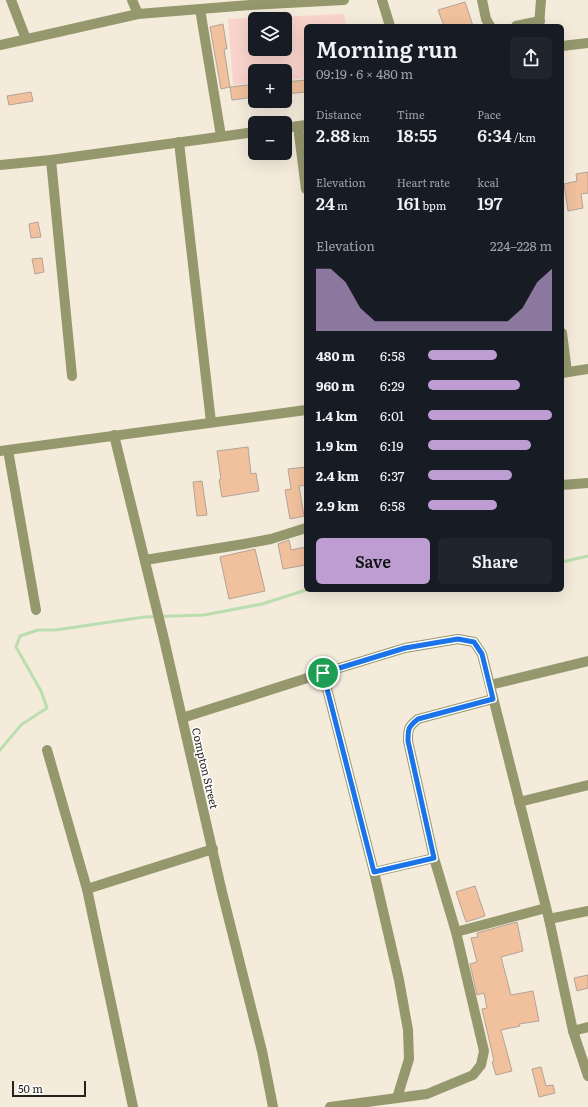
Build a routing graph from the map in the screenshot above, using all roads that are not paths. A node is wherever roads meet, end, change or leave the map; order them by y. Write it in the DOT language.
graph roads {
  1 [pos="11,0"];
  2 [pos="132,0"];
  3 [pos="344,0"];
  4 [pos="382,0"];
  5 [pos="482,0"];
  6 [pos="541,0"];
  7 [pos="249,3"];
  8 [pos="200,9"];
  9 [pos="138,14"];
  10 [pos="389,24"];
  11 [pos="489,24"];
  12 [pos="539,24"];
  13 [pos="26,39"];
  14 [pos="588,43"];
  15 [pos="0,45"];
  16 [pos="564,46"];
  17 [pos="302,125"];
  18 [pos="292,127"];
  19 [pos="248,133"];
  20 [pos="221,136"];
  21 [pos="179,142"];
  22 [pos="304,157"];
  23 [pos="51,160"];
  24 [pos="0,165"];
  25 [pos="564,359"];
  26 [pos="588,369"];
  27 [pos="565,372"];
  28 [pos="72,376"];
  29 [pos="304,410"];
  30 [pos="211,422"];
  31 [pos="114,435"];
  32 [pos="4,450"];
  33 [pos="588,483"];
  34 [pos="564,486"];
  35 [pos="304,529"];
  36 [pos="144,560"];
  37 [pos="36,610"];
  38 [pos="588,661"];
  39 [pos="323,673"];
  40 [pos="490,685"];
  41 [pos="493,699"];
  42 [pos="182,718"];
  43 [pos="47,750"];
  44 [pos="588,785"];
  45 [pos="520,802"];
  46 [pos="213,849"];
  47 [pos="434,858"];
  48 [pos="374,872"];
  49 [pos="86,889"];
  50 [pos="546,908"];
  51 [pos="588,911"];
  52 [pos="549,919"];
  53 [pos="456,932"];
  54 [pos="588,1026"];
  55 [pos="573,1031"];
  56 [pos="588,1076"];
  57 [pos="398,1098"];
  58 [pos="133,1107"];
  59 [pos="273,1107"];
  60 [pos="330,1107"];
  1 -- 13 [label="street"];
  2 -- 9 [label="street"];
  3 -- 7 [label="street"];
  4 -- 10 [label="street"];
  5 -- 11 [label="street"];
  6 -- 12 [label="street"];
  7 -- 8 [label="street"];
  8 -- 9 [label="street"];
  8 -- 20 [label="street"];
  9 -- 13 [label="street"];
  13 -- 15 [label="street"];
  14 -- 16 [label="street"];
  17 -- 18 [label="street"];
  17 -- 22 [label="street"];
  19 -- 20 [label="street"];
  20 -- 21 [label="street"];
  21 -- 23 [label="street"];
  21 -- 30 [label="street"];
  23 -- 24 [label="street"];
  23 -- 28 [label="street"];
  25 -- 27 [label="street"];
  26 -- 27 [label="street"];
  29 -- 30 [label="street"];
  30 -- 31 [label="street"];
  31 -- 32 [label="street"];
  31 -- 36 [label="street, Compton Street"];
  32 -- 37 [label="street"];
  33 -- 34 [label="street"];
  35 -- 36 [label="street"];
  36 -- 42 [label="street, Compton Street"];
  38 -- 40 [label="street"];
  39 -- 40 [label="street"];
  39 -- 42 [label="street"];
  39 -- 48 [label="street"];
  40 -- 41 [label="street"];
  41 -- 45 [label="street"];
  41 -- 47 [label="street"];
  42 -- 46 [label="street, Compton Street"];
  43 -- 49 [label="street"];
  44 -- 45 [label="street"];
  45 -- 50 [label="street"];
  46 -- 49 [label="street"];
  46 -- 59 [label="street, Compton Street"];
  47 -- 48 [label="street"];
  47 -- 53 [label="street"];
  48 -- 57 [label="street"];
  49 -- 58 [label="street"];
  50 -- 52 [label="street"];
  50 -- 53 [label="street"];
  51 -- 52 [label="street"];
  52 -- 55 [label="street"];
  53 -- 57 [label="street"];
  54 -- 55 [label="street"];
  55 -- 56 [label="street"];
  57 -- 60 [label="street"];
}
